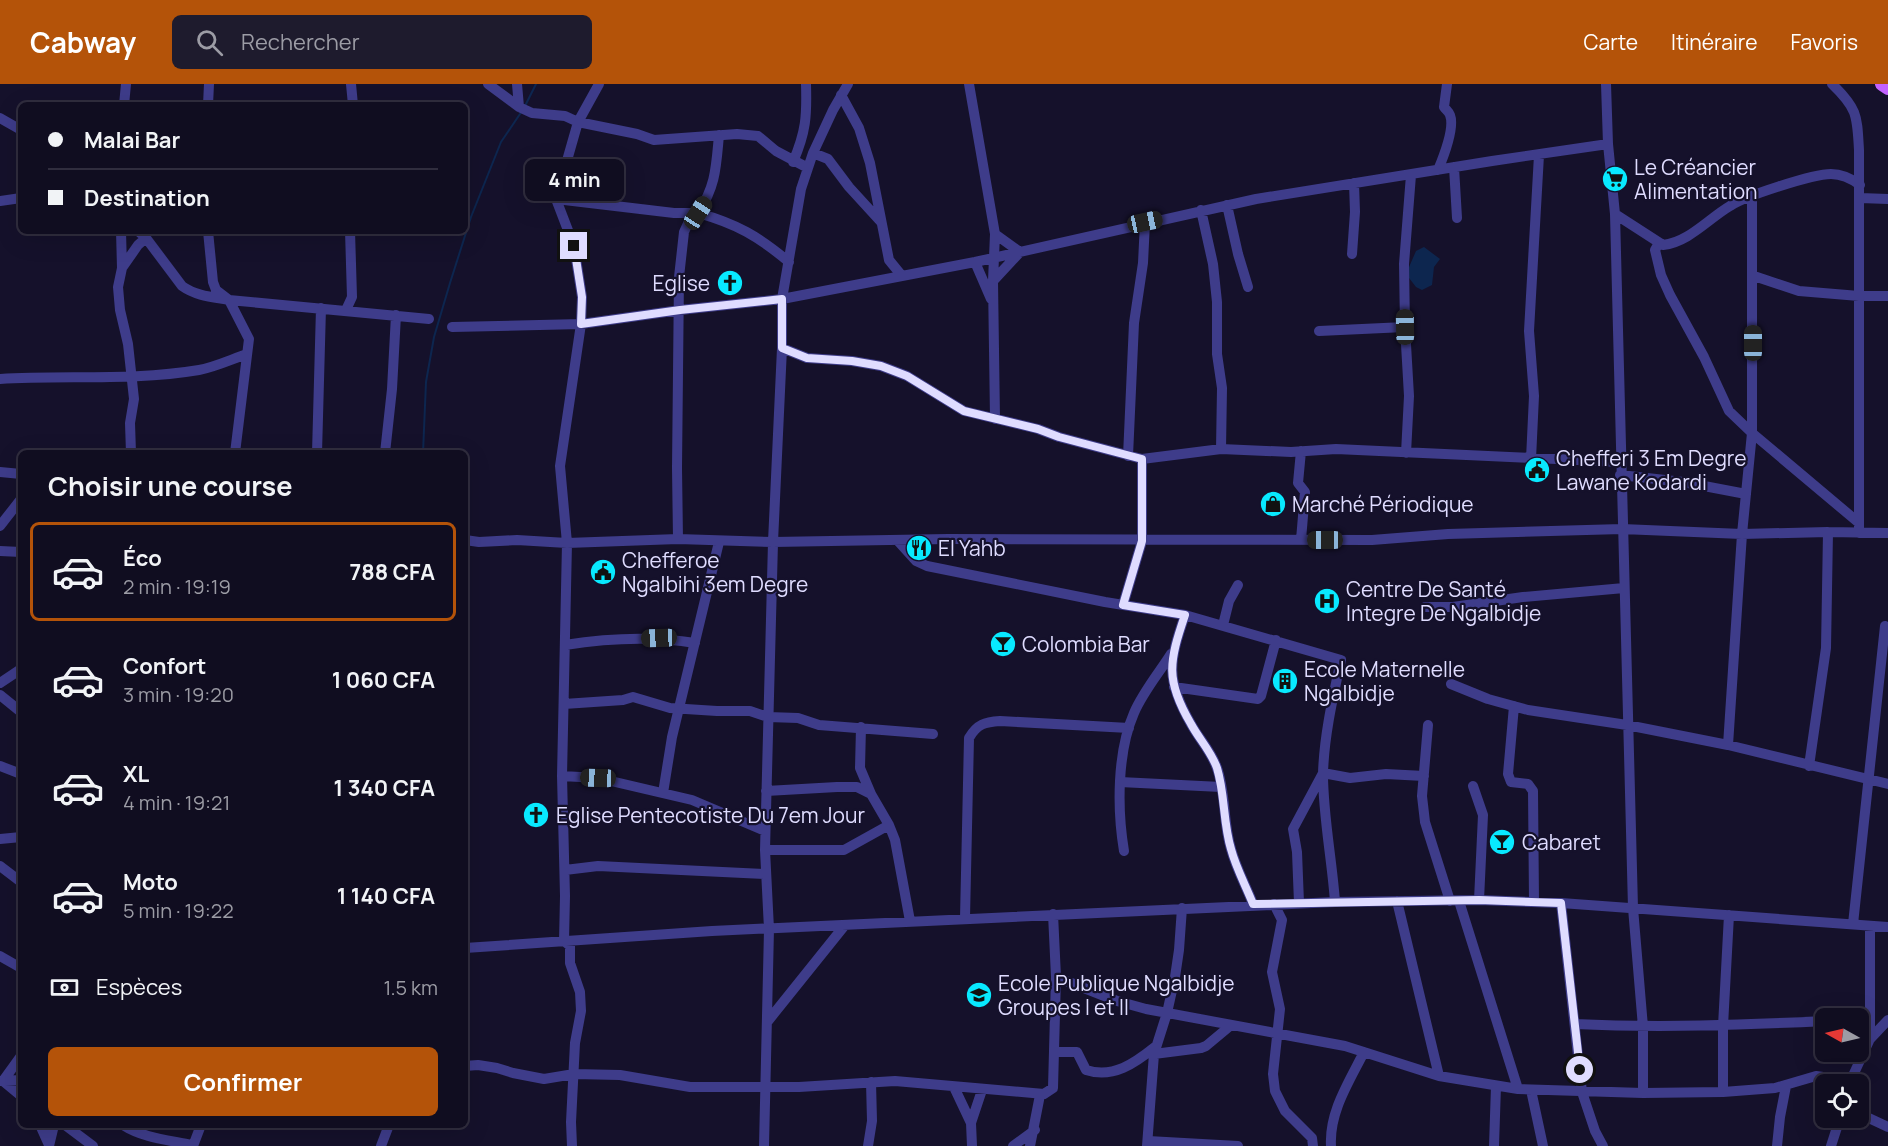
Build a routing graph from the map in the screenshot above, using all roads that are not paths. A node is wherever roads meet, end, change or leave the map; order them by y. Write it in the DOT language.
graph roads {
  1 [pos="126,84"];
  2 [pos="209,84"];
  3 [pos="351,84"];
  4 [pos="488,84"];
  5 [pos="517,84"];
  6 [pos="599,84"];
  7 [pos="806,84"];
  8 [pos="848,84"];
  9 [pos="969,84"];
  10 [pos="1447,84"];
  11 [pos="1606,84"];
  12 [pos="1832,84"];
  13 [pos="1882,84"];
  14 [pos="1888,88"];
  15 [pos="842,95"];
  16 [pos="124,102"];
  17 [pos="208,102"];
  18 [pos="353,102"];
  19 [pos="519,107"];
  20 [pos="0,118"];
  21 [pos="578,122"];
  22 [pos="18,128"];
  23 [pos="719,135"];
  24 [pos="1608,144"];
  25 [pos="813,153"];
  26 [pos="1539,155"];
  27 [pos="793,162"];
  28 [pos="1454,167"];
  29 [pos="808,168"];
  30 [pos="1438,170"];
  31 [pos="1411,175"];
  32 [pos="1354,183"];
  33 [pos="1860,185"];
  34 [pos="1752,195"];
  35 [pos="18,198"];
  36 [pos="1860,198"];
  37 [pos="556,199"];
  38 [pos="1888,199"];
  39 [pos="0,201"];
  40 [pos="1227,205"];
  41 [pos="1201,210"];
  42 [pos="698,213"];
  43 [pos="1615,214"];
  44 [pos="1457,218"];
  45 [pos="882,222"];
  46 [pos="1145,222"];
  47 [pos="1133,225"];
  48 [pos="121,234"];
  49 [pos="208,234"];
  50 [pos="350,234"];
  51 [pos="995,234"];
  52 [pos="142,235"];
  53 [pos="1144,235"];
  54 [pos="1659,243"];
  55 [pos="1020,252"];
  56 [pos="1352,254"];
  57 [pos="994,257"];
  58 [pos="789,262"];
  59 [pos="975,262"];
  60 [pos="122,268"];
  61 [pos="902,276"];
  62 [pos="1754,276"];
  63 [pos="993,281"];
  64 [pos="1248,287"];
  65 [pos="1859,296"];
  66 [pos="1888,296"];
  67 [pos="782,299"];
  68 [pos="229,300"];
  69 [pos="994,305"];
  70 [pos="321,308"];
  71 [pos="346,310"];
  72 [pos="680,310"];
  73 [pos="396,315"];
  74 [pos="429,319"];
  75 [pos="581,324"];
  76 [pos="452,327"];
  77 [pos="1405,327"];
  78 [pos="1319,331"];
  79 [pos="782,348"];
  80 [pos="247,354"];
  81 [pos="131,376"];
  82 [pos="0,379"];
  83 [pos="995,419"];
  84 [pos="1752,433"];
  85 [pos="1221,449"];
  86 [pos="131,450"];
  87 [pos="235,450"];
  88 [pos="317,450"];
  89 [pos="385,450"];
  90 [pos="1301,451"];
  91 [pos="1406,453"];
  92 [pos="1128,456"];
  93 [pos="1142,459"];
  94 [pos="1531,459"];
  95 [pos="1620,462"];
  96 [pos="0,472"];
  97 [pos="18,474"];
  98 [pos="1620,475"];
  99 [pos="1746,494"];
  100 [pos="18,503"];
  101 [pos="0,526"];
  102 [pos="1859,528"];
  103 [pos="1622,529"];
  104 [pos="1828,532"];
  105 [pos="1888,533"];
  106 [pos="1742,534"];
  107 [pos="678,539"];
  108 [pos="468,540"];
  109 [pos="897,540"];
  110 [pos="1301,540"];
  111 [pos="1142,541"];
  112 [pos="719,542"];
  113 [pos="567,543"];
  114 [pos="773,543"];
  115 [pos="0,551"];
  116 [pos="18,552"];
  117 [pos="1238,585"];
  118 [pos="1624,588"];
  119 [pos="1123,605"];
  120 [pos="1425,607"];
  121 [pos="1185,615"];
  122 [pos="1223,625"];
  123 [pos="1885,626"];
  124 [pos="1276,640"];
  125 [pos="695,643"];
  126 [pos="565,645"];
  127 [pos="1173,650"];
  128 [pos="18,671"];
  129 [pos="0,683"];
  130 [pos="1451,684"];
  131 [pos="1174,687"];
  132 [pos="0,695"];
  133 [pos="564,704"];
  134 [pos="1514,706"];
  135 [pos="679,709"];
  136 [pos="18,710"];
  137 [pos="768,717"];
  138 [pos="1428,724"];
  139 [pos="1627,725"];
  140 [pos="861,727"];
  141 [pos="1129,728"];
  142 [pos="933,734"];
  143 [pos="1728,745"];
  144 [pos="0,766"];
  145 [pos="1809,766"];
  146 [pos="18,773"];
  147 [pos="1323,773"];
  148 [pos="562,776"];
  149 [pos="1424,776"];
  150 [pos="1869,780"];
  151 [pos="1120,782"];
  152 [pos="868,783"];
  153 [pos="1888,784"];
  154 [pos="1473,786"];
  155 [pos="856,787"];
  156 [pos="1221,787"];
  157 [pos="766,791"];
  158 [pos="663,793"];
  159 [pos="871,794"];
  160 [pos="889,825"];
  161 [pos="765,831"];
  162 [pos="18,837"];
  163 [pos="0,839"];
  164 [pos="765,850"];
  165 [pos="1124,851"];
  166 [pos="0,866"];
  167 [pos="565,870"];
  168 [pos="766,874"];
  169 [pos="18,880"];
  170 [pos="1479,900"];
  171 [pos="1397,901"];
  172 [pos="1455,901"];
  173 [pos="1335,902"];
  174 [pos="1534,902"];
  175 [pos="1299,903"];
  176 [pos="1561,903"];
  177 [pos="1253,904"];
  178 [pos="1274,904"];
  179 [pos="1182,908"];
  180 [pos="1633,908"];
  181 [pos="1053,914"];
  182 [pos="1729,915"];
  183 [pos="965,918"];
  184 [pos="910,921"];
  185 [pos="1853,924"];
  186 [pos="845,925"];
  187 [pos="1870,926"];
  188 [pos="1888,927"];
  189 [pos="769,929"];
  190 [pos="564,941"];
  191 [pos="468,948"];
  192 [pos="0,956"];
  193 [pos="18,966"];
  194 [pos="1056,977"];
  195 [pos="1865,1008"];
  196 [pos="1167,1013"];
  197 [pos="768,1020"];
  198 [pos="1888,1020"];
  199 [pos="1815,1022"];
  200 [pos="1575,1024"];
  201 [pos="1230,1026"];
  202 [pos="1723,1026"];
  203 [pos="1643,1027"];
  204 [pos="1276,1034"];
  205 [pos="1869,1036"];
  206 [pos="1870,1039"];
  207 [pos="1154,1051"];
  208 [pos="1055,1052"];
  209 [pos="1364,1053"];
  210 [pos="18,1060"];
  211 [pos="468,1066"];
  212 [pos="574,1074"];
  213 [pos="1854,1074"];
  214 [pos="1439,1076"];
  215 [pos="1815,1076"];
  216 [pos="18,1080"];
  217 [pos="1,1081"];
  218 [pos="871,1082"];
  219 [pos="1496,1086"];
  220 [pos="1786,1086"];
  221 [pos="764,1087"];
  222 [pos="954,1087"];
  223 [pos="982,1089"];
  224 [pos="1518,1089"];
  225 [pos="1531,1090"];
  226 [pos="1582,1092"];
  227 [pos="1723,1092"];
  228 [pos="1642,1093"];
  229 [pos="18,1094"];
  230 [pos="1040,1095"];
  231 [pos="1869,1118"];
  232 [pos="971,1123"];
  233 [pos="1888,1127"];
  234 [pos="41,1128"];
  235 [pos="53,1128"];
  236 [pos="69,1128"];
  237 [pos="130,1128"];
  238 [pos="200,1128"];
  239 [pos="388,1128"];
  240 [pos="1837,1128"];
  241 [pos="1035,1130"];
  242 [pos="972,1142"];
  243 [pos="1147,1143"];
  244 [pos="192,1145"];
  245 [pos="49,1146"];
  246 [pos="93,1146"];
  247 [pos="381,1146"];
  248 [pos="572,1146"];
  249 [pos="764,1146"];
  250 [pos="868,1146"];
  251 [pos="984,1146"];
  252 [pos="1013,1146"];
  253 [pos="1030,1146"];
  254 [pos="1238,1146"];
  255 [pos="1313,1146"];
  256 [pos="1331,1146"];
  257 [pos="1494,1146"];
  258 [pos="1542,1146"];
  259 [pos="1603,1146"];
  260 [pos="1777,1146"];
  261 [pos="1831,1146"];
  1 -- 16 [label="street"];
  2 -- 17 [label="street"];
  3 -- 18 [label="street"];
  4 -- 19 [label="street"];
  5 -- 19 [label="street"];
  6 -- 21 [label="street"];
  7 -- 27 [label="street"];
  8 -- 15 [label="street"];
  9 -- 51 [label="street"];
  10 -- 30 [label="street"];
  11 -- 24 [label="street"];
  12 -- 33 [label="street"];
  13 -- 14 [label="main road"];
  15 -- 25 [label="street"];
  15 -- 45 [label="street"];
  19 -- 21 [label="street"];
  20 -- 22 [label="street"];
  21 -- 23 [label="street"];
  21 -- 37 [label="street"];
  23 -- 27 [label="street"];
  23 -- 42 [label="street"];
  24 -- 26 [label="street"];
  24 -- 43 [label="street"];
  25 -- 29 [label="street"];
  25 -- 45 [label="street"];
  26 -- 28 [label="street"];
  26 -- 94 [label="street"];
  27 -- 29 [label="street"];
  28 -- 30 [label="street"];
  28 -- 44 [label="street"];
  29 -- 58 [label="street"];
  30 -- 31 [label="street"];
  31 -- 32 [label="street"];
  31 -- 77 [label="street"];
  32 -- 40 [label="street"];
  32 -- 56 [label="street"];
  33 -- 34 [label="street"];
  33 -- 36 [label="street"];
  34 -- 54 [label="street"];
  34 -- 62 [label="street"];
  35 -- 39 [label="street"];
  36 -- 38 [label="street"];
  36 -- 65 [label="street"];
  37 -- 42 [label="street"];
  37 -- 75 [label="street"];
  40 -- 41 [label="street"];
  40 -- 64 [label="street"];
  41 -- 46 [label="street"];
  41 -- 85 [label="street"];
  42 -- 58 [label="street"];
  42 -- 72 [label="street"];
  43 -- 54 [label="street"];
  43 -- 95 [label="street"];
  45 -- 61 [label="street"];
  46 -- 47 [label="street"];
  46 -- 53 [label="street"];
  47 -- 53 [label="street"];
  47 -- 55 [label="street"];
  48 -- 60 [label="street"];
  49 -- 68 [label="street"];
  50 -- 71 [label="street"];
  51 -- 55 [label="street"];
  51 -- 57 [label="street"];
  52 -- 60 [label="street"];
  52 -- 68 [label="street"];
  53 -- 92 [label="street"];
  54 -- 84 [label="street"];
  55 -- 57 [label="street"];
  55 -- 63 [label="street"];
  57 -- 59 [label="street"];
  57 -- 63 [label="street"];
  58 -- 67 [label="street"];
  59 -- 61 [label="street"];
  59 -- 69 [label="street"];
  60 -- 81 [label="street"];
  61 -- 67 [label="street"];
  62 -- 65 [label="street"];
  62 -- 84 [label="street"];
  63 -- 69 [label="street"];
  65 -- 66 [label="street"];
  65 -- 102 [label="street"];
  67 -- 72 [label="street"];
  67 -- 79 [label="street"];
  68 -- 70 [label="street"];
  68 -- 80 [label="street"];
  69 -- 83 [label="street"];
  70 -- 71 [label="street"];
  70 -- 88 [label="street"];
  71 -- 73 [label="street"];
  72 -- 75 [label="street"];
  72 -- 107 [label="street"];
  73 -- 74 [label="street"];
  73 -- 89 [label="street"];
  75 -- 76 [label="street"];
  75 -- 113 [label="street"];
  77 -- 78 [label="street"];
  77 -- 91 [label="street"];
  79 -- 83 [label="street"];
  79 -- 114 [label="street"];
  80 -- 81 [label="street"];
  80 -- 87 [label="street"];
  81 -- 82 [label="street"];
  81 -- 86 [label="street"];
  83 -- 92 [label="street"];
  84 -- 99 [label="street"];
  84 -- 102 [label="street"];
  85 -- 90 [label="street"];
  85 -- 93 [label="street"];
  90 -- 91 [label="street"];
  90 -- 110 [label="street"];
  91 -- 94 [label="street"];
  92 -- 93 [label="street"];
  93 -- 111 [label="street"];
  94 -- 95 [label="street"];
  95 -- 98 [label="street"];
  96 -- 97 [label="street"];
  98 -- 99 [label="street"];
  98 -- 103 [label="street"];
  99 -- 106 [label="street"];
  100 -- 101 [label="street"];
  102 -- 104 [label="street"];
  102 -- 105 [label="street"];
  103 -- 106 [label="street"];
  103 -- 110 [label="street"];
  103 -- 118 [label="street"];
  104 -- 106 [label="street"];
  104 -- 145 [label="street"];
  106 -- 143 [label="street"];
  107 -- 112 [label="street"];
  107 -- 113 [label="street"];
  108 -- 113 [label="street"];
  109 -- 111 [label="street"];
  109 -- 114 [label="street"];
  109 -- 119 [label="street"];
  110 -- 111 [label="street"];
  111 -- 119 [label="street"];
  112 -- 114 [label="street"];
  112 -- 125 [label="street"];
  113 -- 126 [label="street"];
  114 -- 137 [label="street"];
  115 -- 116 [label="street"];
  117 -- 122 [label="street"];
  118 -- 120 [label="street"];
  118 -- 139 [label="street"];
  119 -- 121 [label="street"];
  121 -- 122 [label="street"];
  121 -- 127 [label="street"];
  122 -- 124 [label="street"];
  123 -- 150 [label="street"];
  124 -- 131 [label="street"];
  124 -- 147 [label="street"];
  125 -- 126 [label="street"];
  125 -- 135 [label="street"];
  126 -- 133 [label="street"];
  127 -- 131 [label="street"];
  127 -- 141 [label="street"];
  128 -- 129 [label="street"];
  130 -- 134 [label="street"];
  131 -- 156 [label="street"];
  132 -- 136 [label="street"];
  133 -- 135 [label="street"];
  133 -- 148 [label="street"];
  134 -- 139 [label="street"];
  134 -- 174 [label="street"];
  135 -- 137 [label="street"];
  135 -- 158 [label="street"];
  137 -- 140 [label="street"];
  137 -- 157 [label="street"];
  138 -- 149 [label="street"];
  139 -- 143 [label="street"];
  139 -- 180 [label="street"];
  140 -- 142 [label="street"];
  140 -- 152 [label="street"];
  141 -- 151 [label="street"];
  141 -- 183 [label="street"];
  143 -- 145 [label="street"];
  144 -- 146 [label="street"];
  145 -- 150 [label="street"];
  147 -- 149 [label="street"];
  147 -- 173 [label="street"];
  147 -- 175 [label="street"];
  148 -- 158 [label="street"];
  148 -- 167 [label="street"];
  149 -- 172 [label="street"];
  150 -- 153 [label="street"];
  150 -- 185 [label="street"];
  151 -- 156 [label="street"];
  151 -- 165 [label="street"];
  152 -- 155 [label="street"];
  152 -- 159 [label="street"];
  154 -- 170 [label="street"];
  155 -- 157 [label="street"];
  155 -- 159 [label="street"];
  156 -- 177 [label="street"];
  157 -- 161 [label="street"];
  158 -- 161 [label="street"];
  159 -- 160 [label="street"];
  160 -- 164 [label="street"];
  160 -- 184 [label="street"];
  161 -- 164 [label="street"];
  162 -- 163 [label="street"];
  164 -- 168 [label="street"];
  166 -- 169 [label="street"];
  167 -- 168 [label="street"];
  167 -- 190 [label="street"];
  168 -- 189 [label="street"];
  170 -- 172 [label="street"];
  170 -- 174 [label="street"];
  171 -- 172 [label="street"];
  171 -- 173 [label="street"];
  171 -- 214 [label="street"];
  172 -- 224 [label="street"];
  173 -- 175 [label="street"];
  174 -- 176 [label="street"];
  175 -- 178 [label="street"];
  176 -- 180 [label="street"];
  176 -- 200 [label="street"];
  177 -- 178 [label="street"];
  177 -- 179 [label="street"];
  178 -- 204 [label="street"];
  179 -- 181 [label="street"];
  179 -- 196 [label="street"];
  180 -- 182 [label="street"];
  180 -- 203 [label="street"];
  181 -- 183 [label="street"];
  181 -- 194 [label="street"];
  182 -- 185 [label="street"];
  182 -- 202 [label="street"];
  183 -- 184 [label="street"];
  184 -- 186 [label="street"];
  185 -- 187 [label="street"];
  186 -- 189 [label="street"];
  186 -- 197 [label="street"];
  187 -- 188 [label="street"];
  187 -- 195 [label="street"];
  189 -- 190 [label="street"];
  189 -- 197 [label="street"];
  190 -- 191 [label="street"];
  190 -- 212 [label="street"];
  192 -- 193 [label="street"];
  194 -- 196 [label="street"];
  194 -- 208 [label="street"];
  196 -- 201 [label="street"];
  196 -- 207 [label="street"];
  197 -- 221 [label="street"];
  198 -- 206 [label="street"];
  199 -- 202 [label="street"];
  200 -- 203 [label="street"];
  200 -- 226 [label="street"];
  201 -- 204 [label="street"];
  201 -- 207 [label="street"];
  202 -- 203 [label="street"];
  202 -- 227 [label="street"];
  203 -- 228 [label="street"];
  204 -- 209 [label="street"];
  204 -- 255 [label="street"];
  205 -- 206 [label="street"];
  206 -- 213 [label="street"];
  207 -- 208 [label="street"];
  207 -- 243 [label="street"];
  208 -- 230 [label="street"];
  209 -- 214 [label="street"];
  209 -- 256 [label="street"];
  210 -- 217 [label="street"];
  211 -- 212 [label="street"];
  212 -- 221 [label="street"];
  212 -- 248 [label="street"];
  214 -- 219 [label="street"];
  215 -- 220 [label="street"];
  216 -- 217 [label="street"];
  217 -- 229 [label="street"];
  218 -- 221 [label="street"];
  218 -- 222 [label="street"];
  218 -- 250 [label="street"];
  219 -- 224 [label="street"];
  219 -- 257 [label="street"];
  220 -- 227 [label="street"];
  220 -- 260 [label="street"];
  221 -- 249 [label="street"];
  222 -- 223 [label="street"];
  222 -- 232 [label="street"];
  223 -- 230 [label="street"];
  223 -- 232 [label="street"];
  224 -- 225 [label="street"];
  225 -- 226 [label="street"];
  225 -- 258 [label="street"];
  226 -- 228 [label="street"];
  226 -- 259 [label="street"];
  227 -- 228 [label="street"];
  230 -- 241 [label="street"];
  231 -- 233 [label="street"];
  232 -- 242 [label="street"];
  234 -- 245 [label="street"];
  235 -- 245 [label="street"];
  236 -- 246 [label="street"];
  237 -- 244 [label="street"];
  238 -- 244 [label="street"];
  239 -- 247 [label="street"];
  240 -- 261 [label="street"];
  241 -- 252 [label="street"];
  241 -- 253 [label="street"];
  242 -- 251 [label="street"];
  243 -- 254 [label="street"];
}
